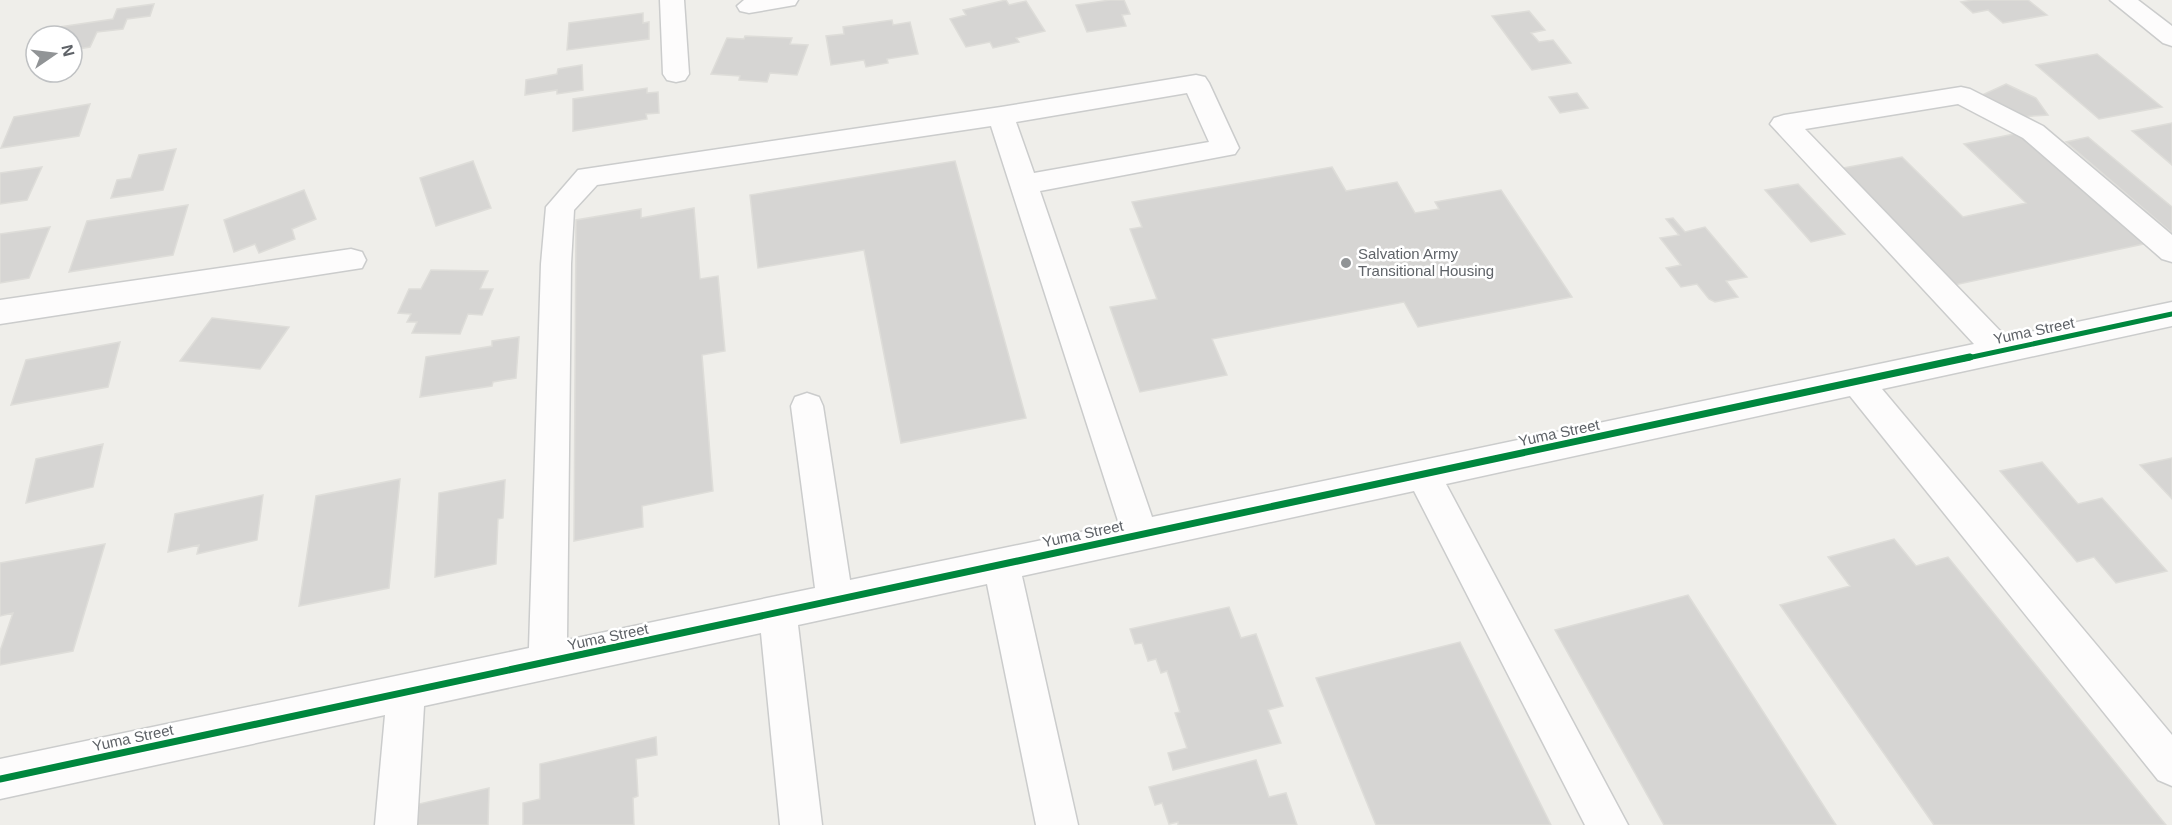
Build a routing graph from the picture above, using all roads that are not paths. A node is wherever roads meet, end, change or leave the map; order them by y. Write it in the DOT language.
graph roads {
  1 [pos="672,0"];
  2 [pos="786,0"];
  3 [pos="2122,0"];
  4 [pos="749,6"];
  5 [pos="2172,38"];
  6 [pos="676,74"];
  7 [pos="1001,116"];
  8 [pos="1024,184"];
  9 [pos="2172,251"];
  10 [pos="351,260"];
  11 [pos="0,312"];
  12 [pos="2172,314"];
  13 [pos="2000,351"];
  14 [pos="1857,381"];
  15 [pos="807,406"];
  16 [pos="1423,474"];
  17 [pos="1140,534"];
  18 [pos="1000,564"];
  19 [pos="835,600"];
  20 [pos="778,612"];
  21 [pos="548,662"];
  22 [pos="406,692"];
  23 [pos="2172,766"];
  24 [pos="0,780"];
  25 [pos="396,825"];
  26 [pos="801,825"];
  27 [pos="1057,825"];
  28 [pos="1607,825"];
  1 -- 6 [label="street"];
  2 -- 4 [label="street"];
  3 -- 5 [label="street"];
  7 -- 8 [label="street"];
  7 -- 8 [label="street"];
  7 -- 21 [label="street"];
  8 -- 17 [label="street"];
  9 -- 13 [label="street"];
  10 -- 11 [label="street"];
  12 -- 13 [label="street, Yuma Street"];
  13 -- 14 [label="street, Yuma Street"];
  14 -- 16 [label="street, Yuma Street"];
  14 -- 23 [label="street"];
  15 -- 19 [label="street"];
  16 -- 17 [label="street, Yuma Street"];
  16 -- 28 [label="street"];
  17 -- 18 [label="street, Yuma Street"];
  18 -- 19 [label="street, Yuma Street"];
  18 -- 27 [label="street"];
  19 -- 20 [label="street, Yuma Street"];
  20 -- 21 [label="street, Yuma Street"];
  20 -- 26 [label="street"];
  21 -- 22 [label="street, Yuma Street"];
  22 -- 24 [label="street, Yuma Street"];
  22 -- 25 [label="street"];
}
